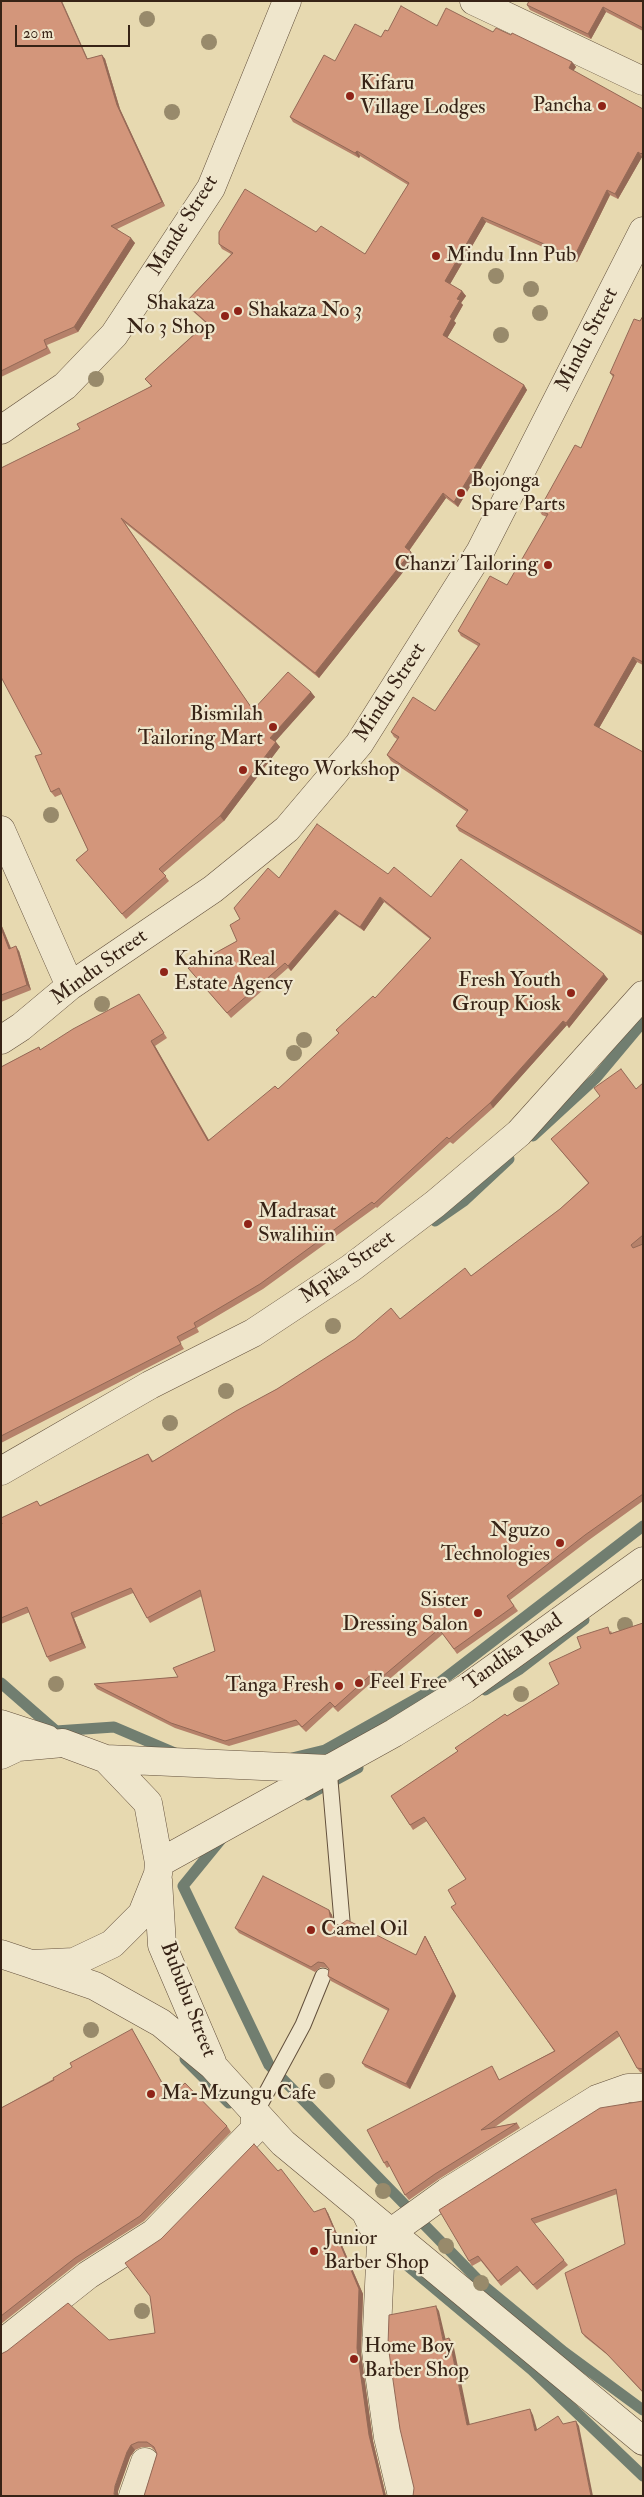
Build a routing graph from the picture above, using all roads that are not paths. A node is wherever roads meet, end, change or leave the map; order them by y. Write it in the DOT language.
graph roads {
  1 [pos="287,1"];
  2 [pos="474,1"];
  3 [pos="643,81"];
  4 [pos="643,231"];
  5 [pos="1,430"];
  6 [pos="1,830"];
  7 [pos="70,986"];
  8 [pos="643,995"];
  9 [pos="1,1040"];
  10 [pos="1,1471"];
  11 [pos="643,1561"];
  12 [pos="1,1724"];
  13 [pos="63,1744"];
  14 [pos="1,1755"];
  15 [pos="106,1759"];
  16 [pos="329,1769"];
  17 [pos="158,1869"];
  18 [pos="342,1920"];
  19 [pos="1,1954"];
  20 [pos="31,1964"];
  21 [pos="323,1976"];
  22 [pos="213,2066"];
  23 [pos="643,2088"];
  24 [pos="255,2114"];
  25 [pos="365,2212"];
  26 [pos="390,2233"];
  27 [pos="1,2344"];
  28 [pos="643,2440"];
  29 [pos="145,2462"];
  30 [pos="134,2496"];
  31 [pos="402,2496"];
  1 -- 5 [label="street, Mande Street"];
  2 -- 3 [label="street"];
  4 -- 7 [label="street, Mindu Street"];
  6 -- 7 [label="street"];
  7 -- 9 [label="street, Mindu Street"];
  8 -- 10 [label="street, Mpika Street"];
  11 -- 16 [label="street, Tandika Road"];
  12 -- 13 [label="street"];
  13 -- 14 [label="street"];
  13 -- 15 [label="street"];
  15 -- 16 [label="street"];
  15 -- 17 [label="street, Bububu Street"];
  16 -- 17 [label="street, Tandika Road"];
  16 -- 18 [label="lane"];
  17 -- 20 [label="street"];
  17 -- 22 [label="street, Bububu Street"];
  19 -- 20 [label="street, Bububu Street"];
  20 -- 22 [label="street, Bububu Street"];
  21 -- 24 [label="lane"];
  22 -- 24 [label="street"];
  23 -- 26 [label="street"];
  24 -- 25 [label="street"];
  24 -- 27 [label="street"];
  25 -- 26 [label="street"];
  25 -- 31 [label="street"];
  26 -- 28 [label="street"];
  29 -- 30 [label="street"];
}
